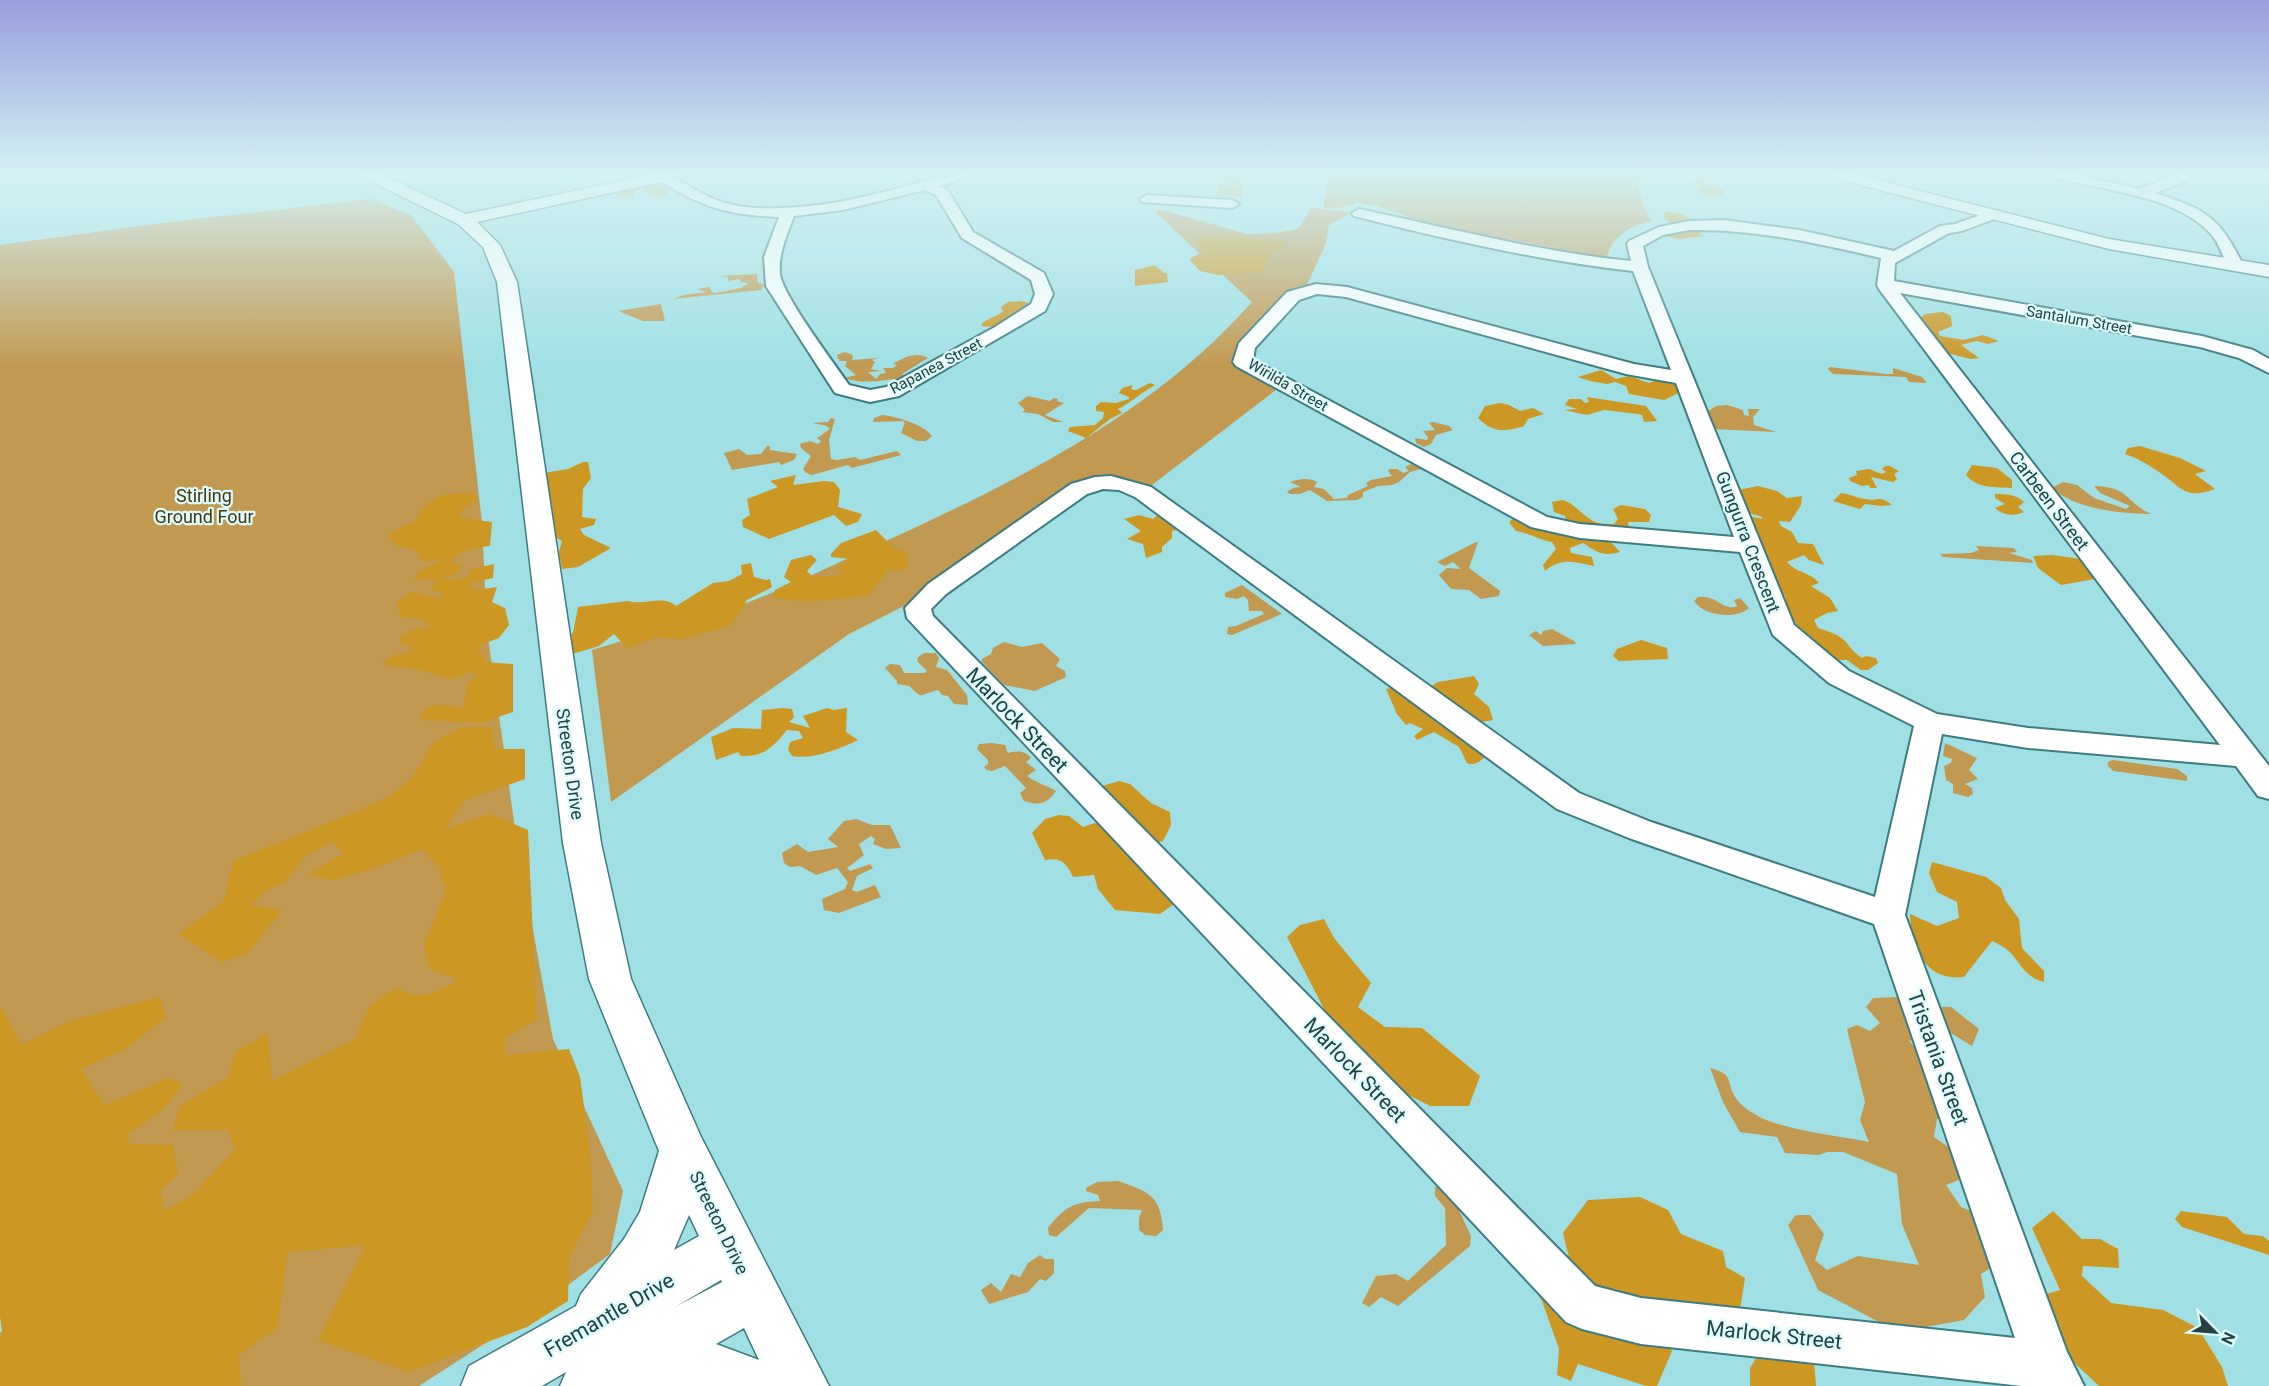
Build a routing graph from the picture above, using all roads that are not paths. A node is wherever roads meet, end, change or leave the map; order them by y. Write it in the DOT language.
graph roads {
  1 [pos="485,240"];
  2 [pos="777,240"];
  3 [pos="975,240"];
  4 [pos="1480,240"];
  5 [pos="1640,240"];
  6 [pos="1817,240"];
  7 [pos="1926,240"];
  8 [pos="2092,240"];
  9 [pos="2222,240"];
  10 [pos="1896,256"];
  11 [pos="1640,267"];
  12 [pos="2236,267"];
  13 [pos="2269,271"];
  14 [pos="1885,285"];
  15 [pos="2269,367"];
  16 [pos="1683,378"];
  17 [pos="1750,546"];
  18 [pos="1930,722"];
  19 [pos="2245,757"];
  20 [pos="2269,789"];
  21 [pos="1888,915"];
  22 [pos="683,1151"];
  23 [pos="731,1246"];
  24 [pos="754,1293"];
  25 [pos="592,1324"];
  26 [pos="2054,1376"];
  27 [pos="600,1380"];
  28 [pos="489,1386"];
  29 [pos="754,1386"];
  30 [pos="801,1386"];
  1 -- 22 [label="main road, Streeton Drive"];
  2 -- 3 [label="street, Rapanea Street"];
  4 -- 11 [label="street"];
  5 -- 11 [label="street, Gungurra Crescent"];
  6 -- 10 [label="street, Gungurra Crescent"];
  7 -- 10 [label="street"];
  8 -- 12 [label="main road"];
  9 -- 12 [label="street"];
  10 -- 14 [label="street"];
  11 -- 16 [label="street, Gungurra Crescent"];
  12 -- 13 [label="main road"];
  14 -- 15 [label="street, Santalum Street"];
  14 -- 19 [label="street, Carbeen Street"];
  16 -- 17 [label="street, Gungurra Crescent"];
  16 -- 17 [label="street, Wirilda Street"];
  17 -- 18 [label="street, Gungurra Crescent"];
  18 -- 19 [label="street, Gungurra Crescent"];
  18 -- 21 [label="street"];
  19 -- 20 [label="street, Carbeen Street"];
  21 -- 26 [label="street, Tristania Street"];
  21 -- 26 [label="street, Marlock Street"];
  22 -- 23 [label="main road, Streeton Drive"];
  22 -- 25 [label="main road"];
  23 -- 24 [label="main road, Streeton Drive"];
  23 -- 25 [label="main road, Fremantle Drive"];
  24 -- 27 [label="main road"];
  24 -- 30 [label="main road, Streeton Drive"];
  25 -- 28 [label="main road, Fremantle Drive"];
  27 -- 29 [label="main road"];
}
